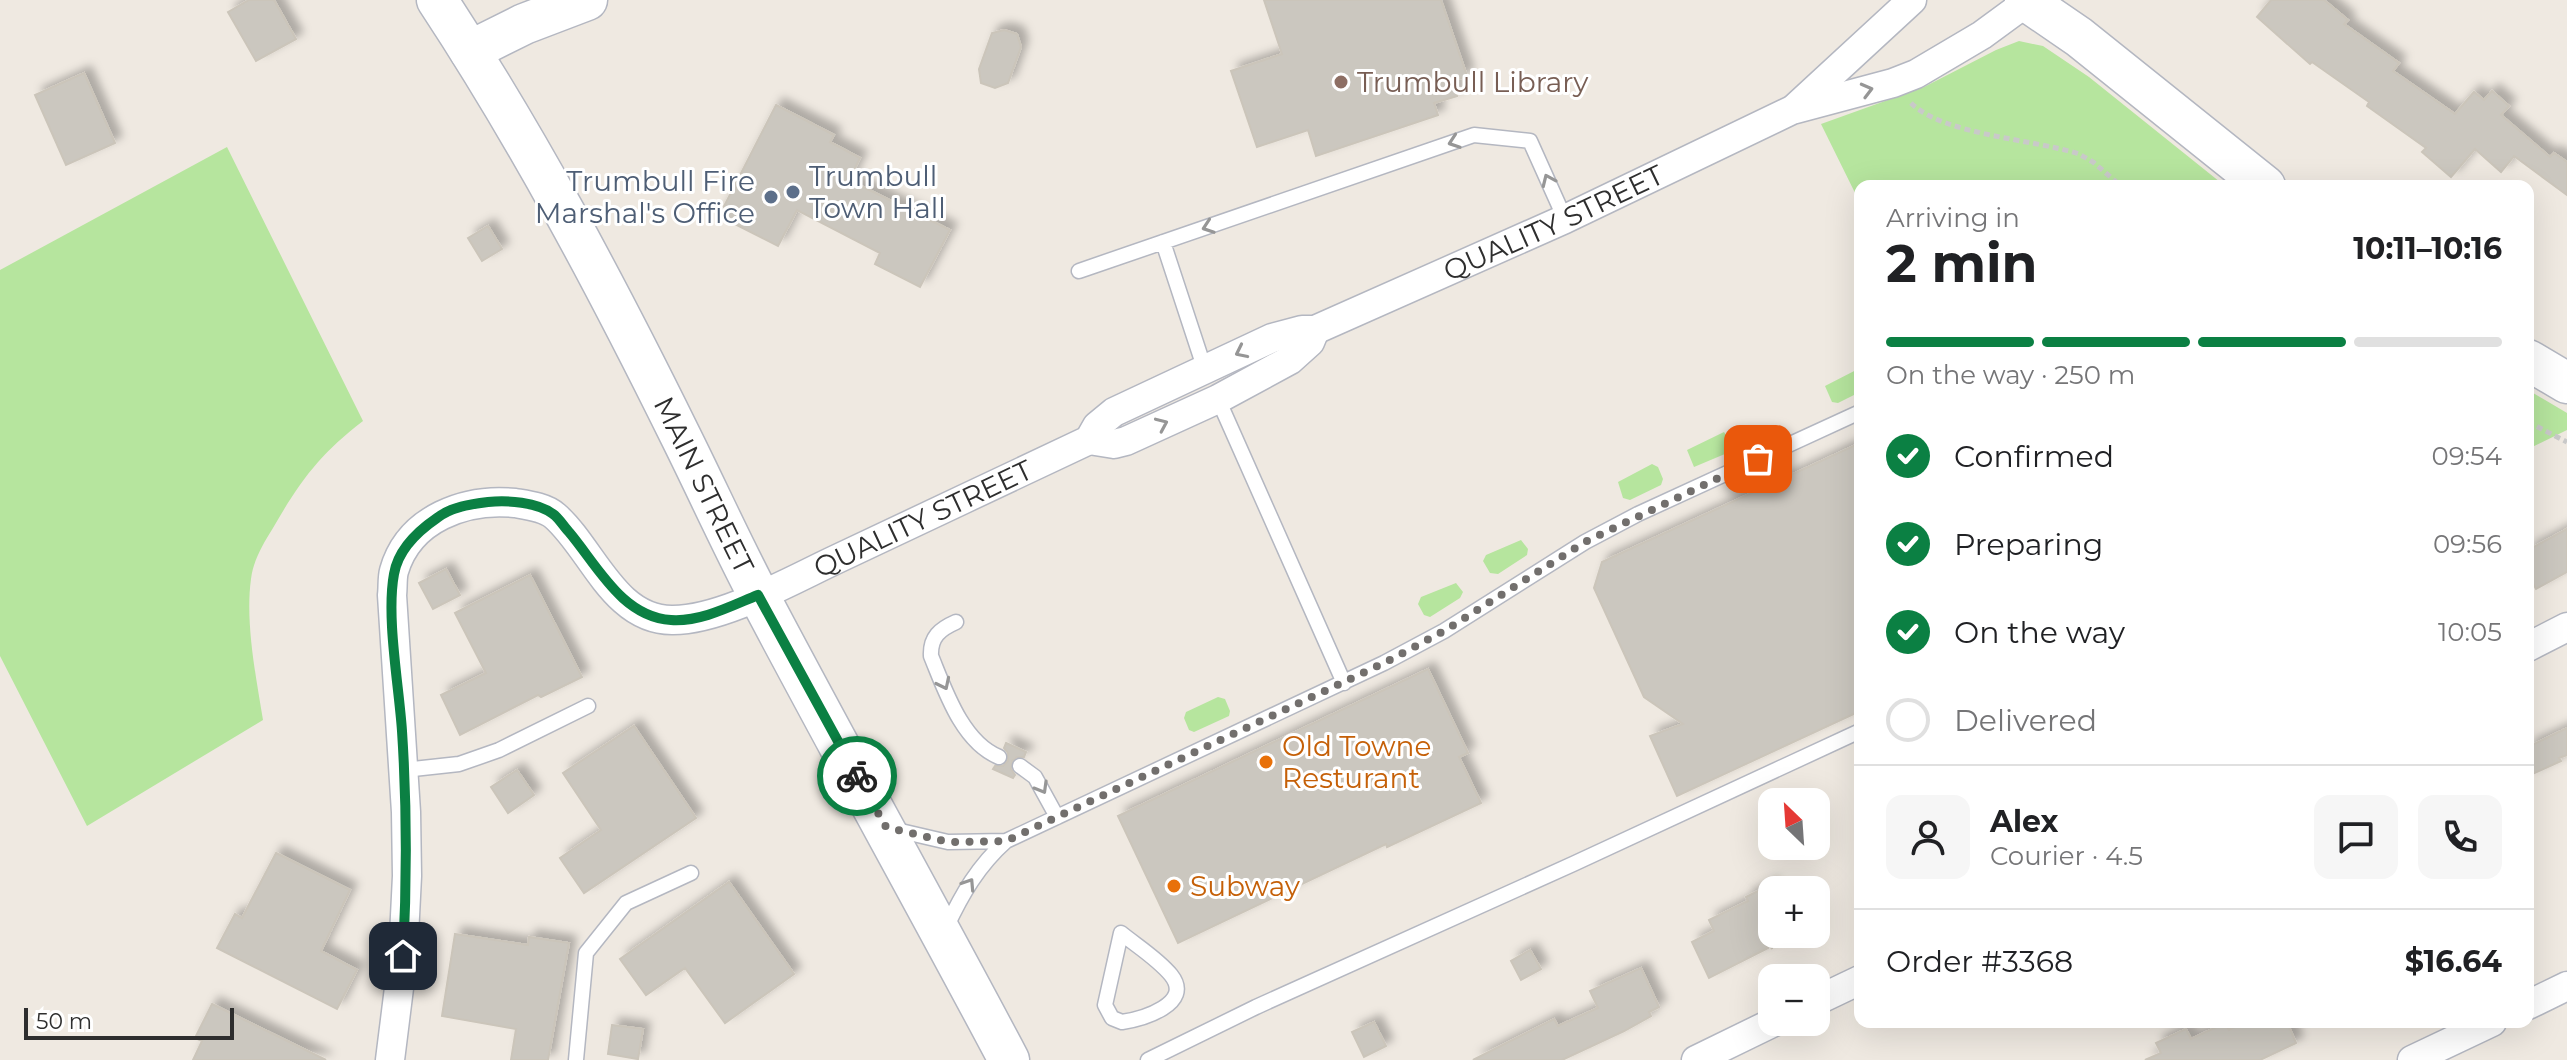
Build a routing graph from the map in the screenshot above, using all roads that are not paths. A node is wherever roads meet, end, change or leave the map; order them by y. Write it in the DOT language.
graph roads {
  1 [pos="437,0"];
  2 [pos="587,0"];
  3 [pos="1912,0"];
  4 [pos="2026,1"];
  5 [pos="470,51"];
  6 [pos="1792,110"];
  7 [pos="2258,180"];
  8 [pos="1565,219"];
  9 [pos="1163,242"];
  10 [pos="1079,271"];
  11 [pos="1315,330"];
  12 [pos="2534,364"];
  13 [pos="1205,370"];
  14 [pos="2567,383"];
  15 [pos="1218,399"];
  16 [pos="1854,415"];
  17 [pos="1089,440"];
  18 [pos="758,595"];
  19 [pos="956,622"];
  20 [pos="2567,627"];
  21 [pos="2534,644"];
  22 [pos="1344,683"];
  23 [pos="588,706"];
  24 [pos="1854,734"];
  25 [pos="999,757"];
  26 [pos="1020,766"];
  27 [pos="404,770"];
  28 [pos="1057,817"];
  29 [pos="886,827"];
  30 [pos="1006,841"];
  31 [pos="691,873"];
  32 [pos="1121,933"];
  33 [pos="943,935"];
  34 [pos="1854,983"];
  35 [pos="2567,986"];
  36 [pos="1830,994"];
  37 [pos="2534,1002"];
  38 [pos="2479,1028"];
  39 [pos="1758,1030"];
  40 [pos="396,1054"];
  41 [pos="576,1060"];
  42 [pos="1009,1060"];
  43 [pos="1148,1060"];
  44 [pos="1696,1060"];
  45 [pos="2412,1060"];
  1 -- 5 [label="main road, MAIN STREET"];
  2 -- 5 [label="main road"];
  3 -- 6 [label="street, QUALITY STREET"];
  6 -- 4 [label="street, QUALITY STREET, one-way"];
  4 -- 7 [label="main road"];
  5 -- 18 [label="main road, MAIN STREET"];
  6 -- 8 [label="street, QUALITY STREET"];
  8 -- 9 [label="lane, one-way"];
  8 -- 11 [label="street, QUALITY STREET"];
  9 -- 10 [label="lane"];
  9 -- 13 [label="lane"];
  11 -- 13 [label="street, QUALITY STREET, one-way"];
  11 -- 15 [label="street, QUALITY STREET"];
  12 -- 14 [label="main road"];
  13 -- 15 [label="street"];
  13 -- 17 [label="street, QUALITY STREET"];
  17 -- 15 [label="street, QUALITY STREET, one-way"];
  15 -- 22 [label="lane"];
  16 -- 22 [label="lane"];
  17 -- 18 [label="street, QUALITY STREET"];
  18 -- 27 [label="street, QUALITY STREET"];
  18 -- 29 [label="main road, MAIN STREET"];
  19 -- 25 [label="lane, one-way"];
  20 -- 21 [label="street"];
  22 -- 28 [label="lane"];
  23 -- 27 [label="lane"];
  24 -- 43 [label="lane"];
  26 -- 28 [label="lane, one-way"];
  27 -- 40 [label="street, QUALITY STREET"];
  28 -- 30 [label="lane"];
  29 -- 30 [label="lane"];
  29 -- 33 [label="main road, MAIN STREET"];
  33 -- 30 [label="lane, one-way"];
  31 -- 41 [label="lane"];
  32 -- 32 [label="lane"];
  33 -- 42 [label="main road, MAIN STREET"];
  34 -- 36 [label="street"];
  35 -- 37 [label="street"];
  38 -- 45 [label="street"];
  39 -- 44 [label="street"];
}
